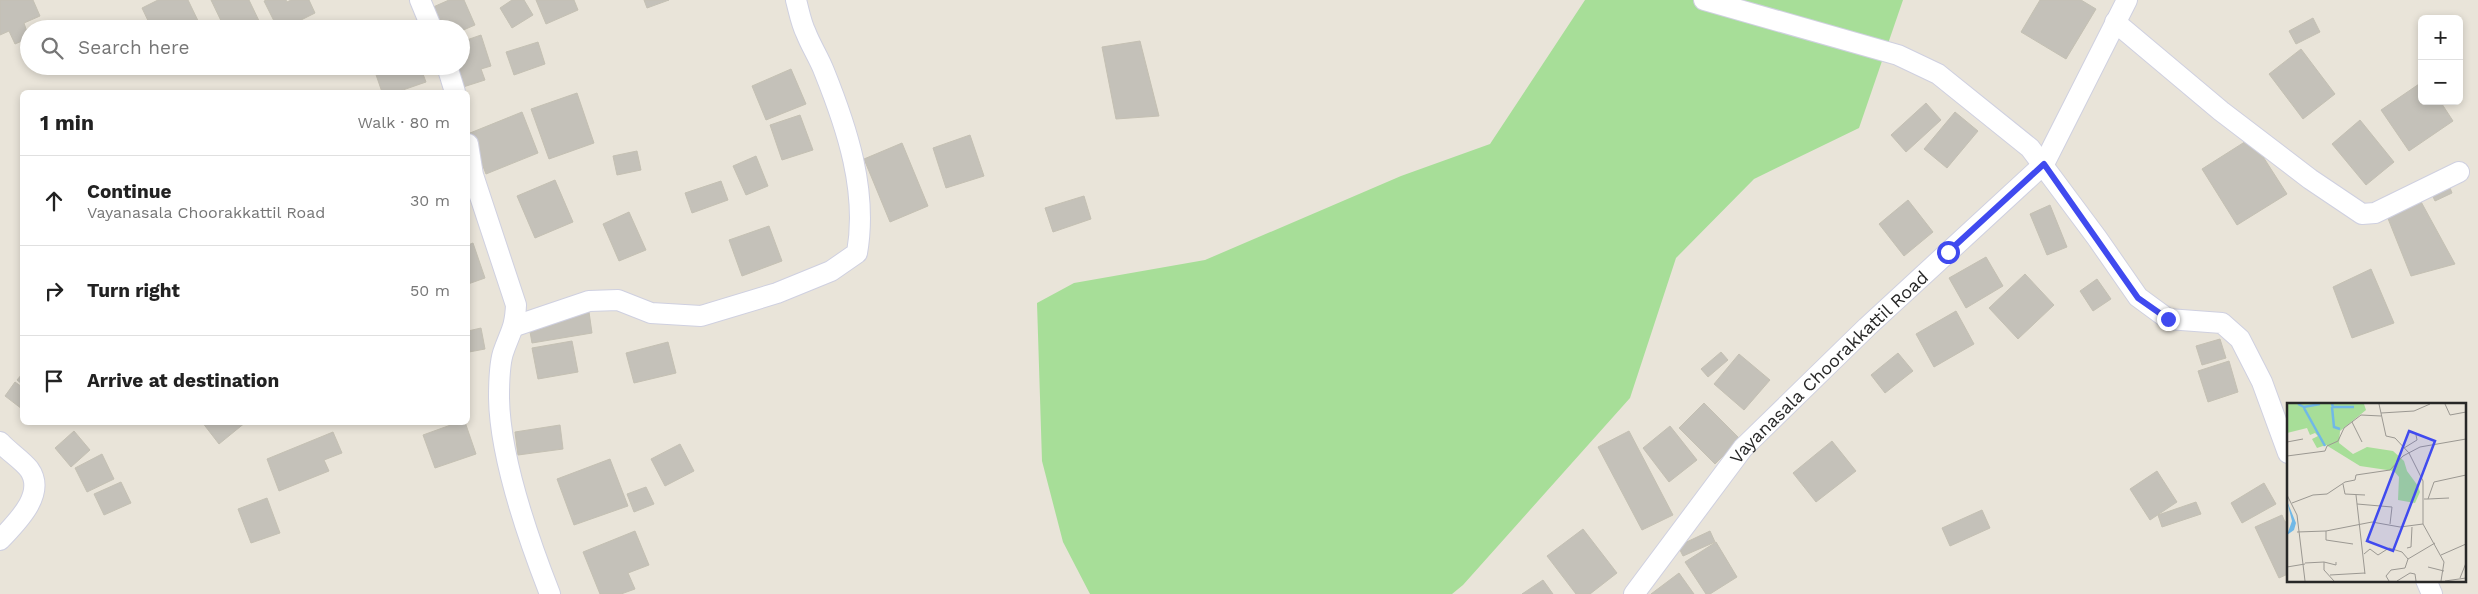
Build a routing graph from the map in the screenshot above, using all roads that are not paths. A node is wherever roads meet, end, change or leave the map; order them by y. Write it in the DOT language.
graph roads {
  1 [pos="420,0"];
  2 [pos="796,0"];
  3 [pos="1704,0"];
  4 [pos="2127,0"];
  5 [pos="428,20"];
  6 [pos="2115,22"];
  7 [pos="450,75"];
  8 [pos="454,90"];
  9 [pos="470,156"];
  10 [pos="2044,164"];
  11 [pos="2459,172"];
  12 [pos="515,326"];
  13 [pos="0,442"];
  14 [pos="2287,450"];
  15 [pos="0,540"];
  16 [pos="2427,582"];
  17 [pos="550,594"];
  18 [pos="1634,594"];
  19 [pos="2432,594"];
  1 -- 5 [label="street"];
  2 -- 12 [label="street"];
  3 -- 10 [label="street"];
  4 -- 6 [label="street, Vayanasala Choorakkattil Road"];
  6 -- 10 [label="street, Vayanasala Choorakkattil Road"];
  6 -- 11 [label="street"];
  7 -- 8 [label="street"];
  9 -- 12 [label="street"];
  10 -- 14 [label="street"];
  10 -- 18 [label="street, Vayanasala Choorakkattil Road"];
  12 -- 17 [label="street"];
  13 -- 15 [label="street"];
  16 -- 19 [label="street"];
}
